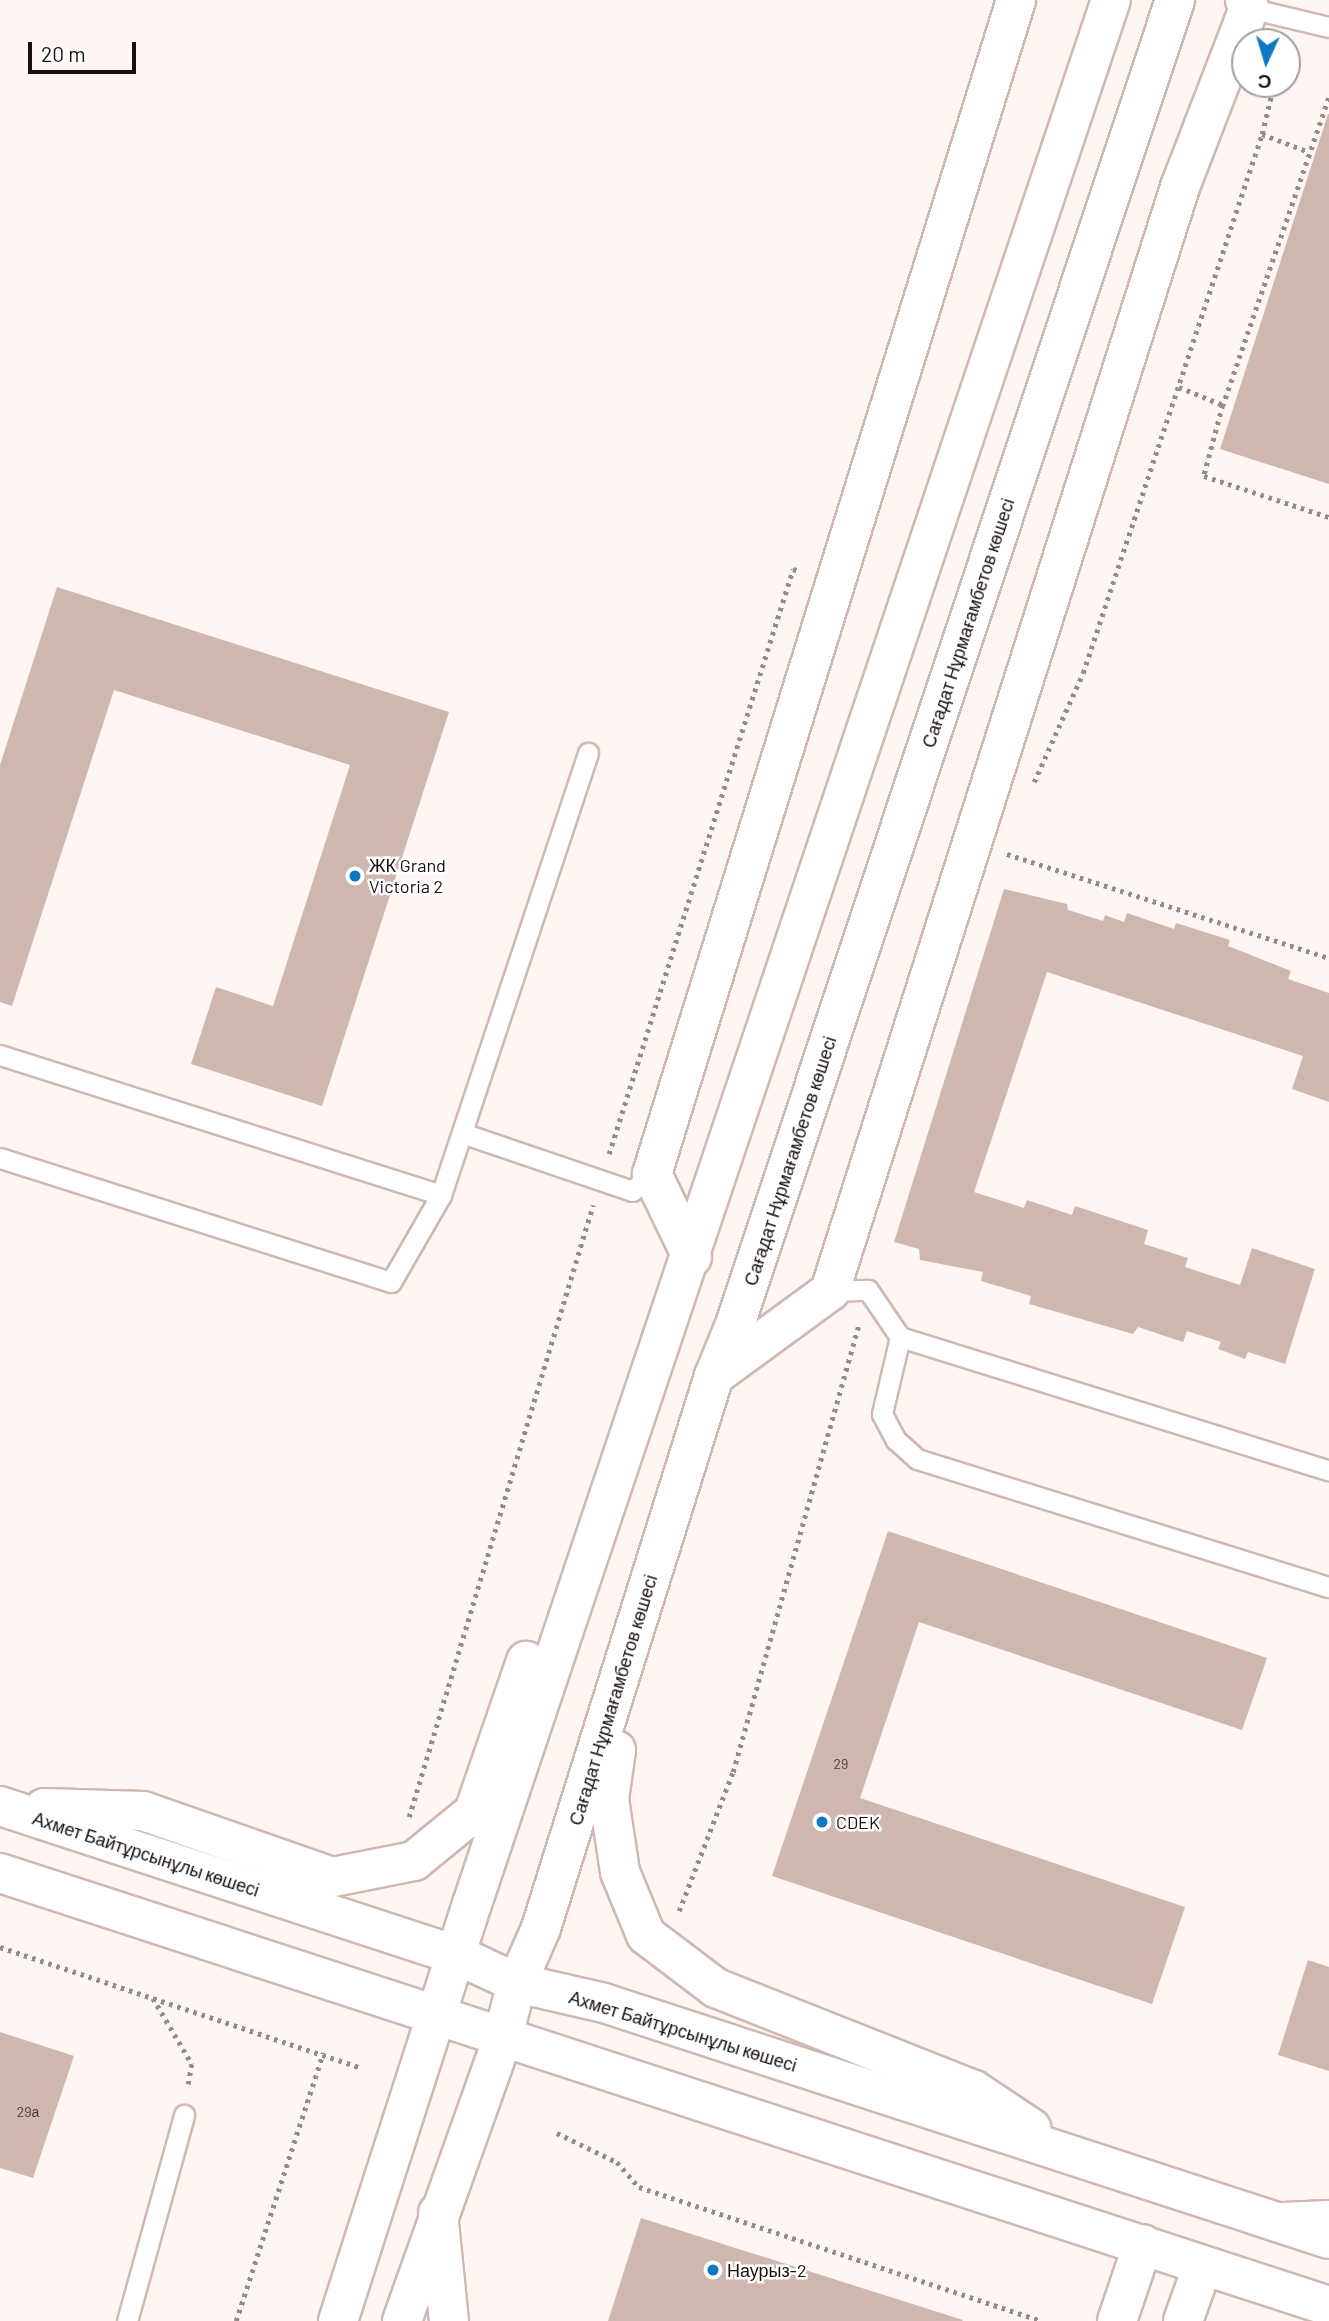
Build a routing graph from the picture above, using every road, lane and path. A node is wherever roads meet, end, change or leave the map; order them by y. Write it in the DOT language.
graph roads {
  1 [pos="1016,0"];
  2 [pos="1111,0"];
  3 [pos="1175,0"];
  4 [pos="1247,4"];
  5 [pos="1329,27"];
  6 [pos="1271,98"];
  7 [pos="1329,98"];
  8 [pos="1262,134"];
  9 [pos="1309,152"];
  10 [pos="1179,387"];
  11 [pos="1223,405"];
  12 [pos="1329,517"];
  13 [pos="588,753"];
  14 [pos="1029,792"];
  15 [pos="1008,840"];
  16 [pos="1002,852"];
  17 [pos="998,866"];
  18 [pos="1329,958"];
  19 [pos="0,1055"];
  20 [pos="462,1133"];
  21 [pos="0,1158"];
  22 [pos="652,1174"];
  23 [pos="441,1195"];
  24 [pos="692,1257"];
  25 [pos="868,1290"];
  26 [pos="830,1291"];
  27 [pos="900,1337"];
  28 [pos="714,1376"];
  29 [pos="1329,1471"];
  30 [pos="603,1512"];
  31 [pos="1329,1587"];
  32 [pos="635,1629"];
  33 [pos="0,1806"];
  34 [pos="0,1873"];
  35 [pos="679,1911"];
  36 [pos="0,1947"];
  37 [pos="457,1955"];
  38 [pos="517,1983"];
  39 [pos="153,1997"];
  40 [pos="437,2014"];
  41 [pos="502,2040"];
  42 [pos="323,2053"];
  43 [pos="361,2068"];
  44 [pos="184,2115"];
  45 [pos="557,2133"];
  46 [pos="1071,2155"];
  47 [pos="1329,2210"];
  48 [pos="438,2213"];
  49 [pos="1250,2214"];
  50 [pos="1329,2239"];
  51 [pos="1143,2245"];
  52 [pos="1203,2265"];
  53 [pos="1329,2306"];
  54 [pos="127,2321"];
  55 [pos="236,2321"];
  56 [pos="338,2321"];
  57 [pos="401,2321"];
  58 [pos="449,2321"];
  59 [pos="1042,2321"];
  60 [pos="1117,2321"];
  61 [pos="1183,2321"];
  1 -- 22 [label="street"];
  2 -- 24 [label="street"];
  3 -- 28 [label="street, Сағадат Нұрмағамбетов көшесі"];
  4 -- 5 [label="lane"];
  4 -- 26 [label="street"];
  6 -- 8 [label="path"];
  7 -- 9 [label="path"];
  8 -- 9 [label="path"];
  8 -- 10 [label="path"];
  9 -- 11 [label="path"];
  10 -- 11 [label="path"];
  10 -- 14 [label="path"];
  11 -- 12 [label="path"];
  13 -- 20 [label="lane"];
  15 -- 16 [label="path"];
  16 -- 17 [label="path"];
  16 -- 18 [label="path"];
  19 -- 23 [label="lane"];
  20 -- 22 [label="lane"];
  20 -- 23 [label="lane"];
  21 -- 23 [label="lane"];
  22 -- 24 [label="street"];
  24 -- 30 [label="street"];
  25 -- 26 [label="lane"];
  25 -- 27 [label="lane"];
  25 -- 35 [label="path"];
  26 -- 28 [label="street"];
  27 -- 29 [label="lane"];
  27 -- 31 [label="lane"];
  28 -- 32 [label="street, Сағадат Нұрмағамбетов көшесі"];
  30 -- 33 [label="street"];
  30 -- 37 [label="street"];
  32 -- 38 [label="street, Сағадат Нұрмағамбетов көшесі"];
  32 -- 46 [label="street"];
  33 -- 37 [label="street, Ахмет Байтұрсынұлы көшесі"];
  34 -- 40 [label="street"];
  36 -- 39 [label="path"];
  37 -- 38 [label="street, Ахмет Байтұрсынұлы көшесі"];
  37 -- 40 [label="street"];
  38 -- 41 [label="street, Сағадат Нұрмағамбетов көшесі"];
  38 -- 46 [label="street, Ахмет Байтұрсынұлы көшесі"];
  39 -- 42 [label="path"];
  39 -- 44 [label="path"];
  40 -- 41 [label="street"];
  40 -- 56 [label="street"];
  41 -- 48 [label="street, Сағадат Нұрмағамбетов көшесі"];
  41 -- 51 [label="street"];
  42 -- 43 [label="path"];
  42 -- 55 [label="path"];
  44 -- 54 [label="lane"];
  45 -- 59 [label="path"];
  46 -- 49 [label="street, Ахмет Байтұрсынұлы көшесі"];
  47 -- 49 [label="lane"];
  48 -- 57 [label="street, Сағадат Нұрмағамбетов көшесі"];
  48 -- 58 [label="street"];
  49 -- 50 [label="street, Ахмет Байтұрсынұлы көшесі"];
  51 -- 52 [label="street"];
  51 -- 60 [label="street"];
  52 -- 53 [label="street"];
  52 -- 61 [label="street"];
}
